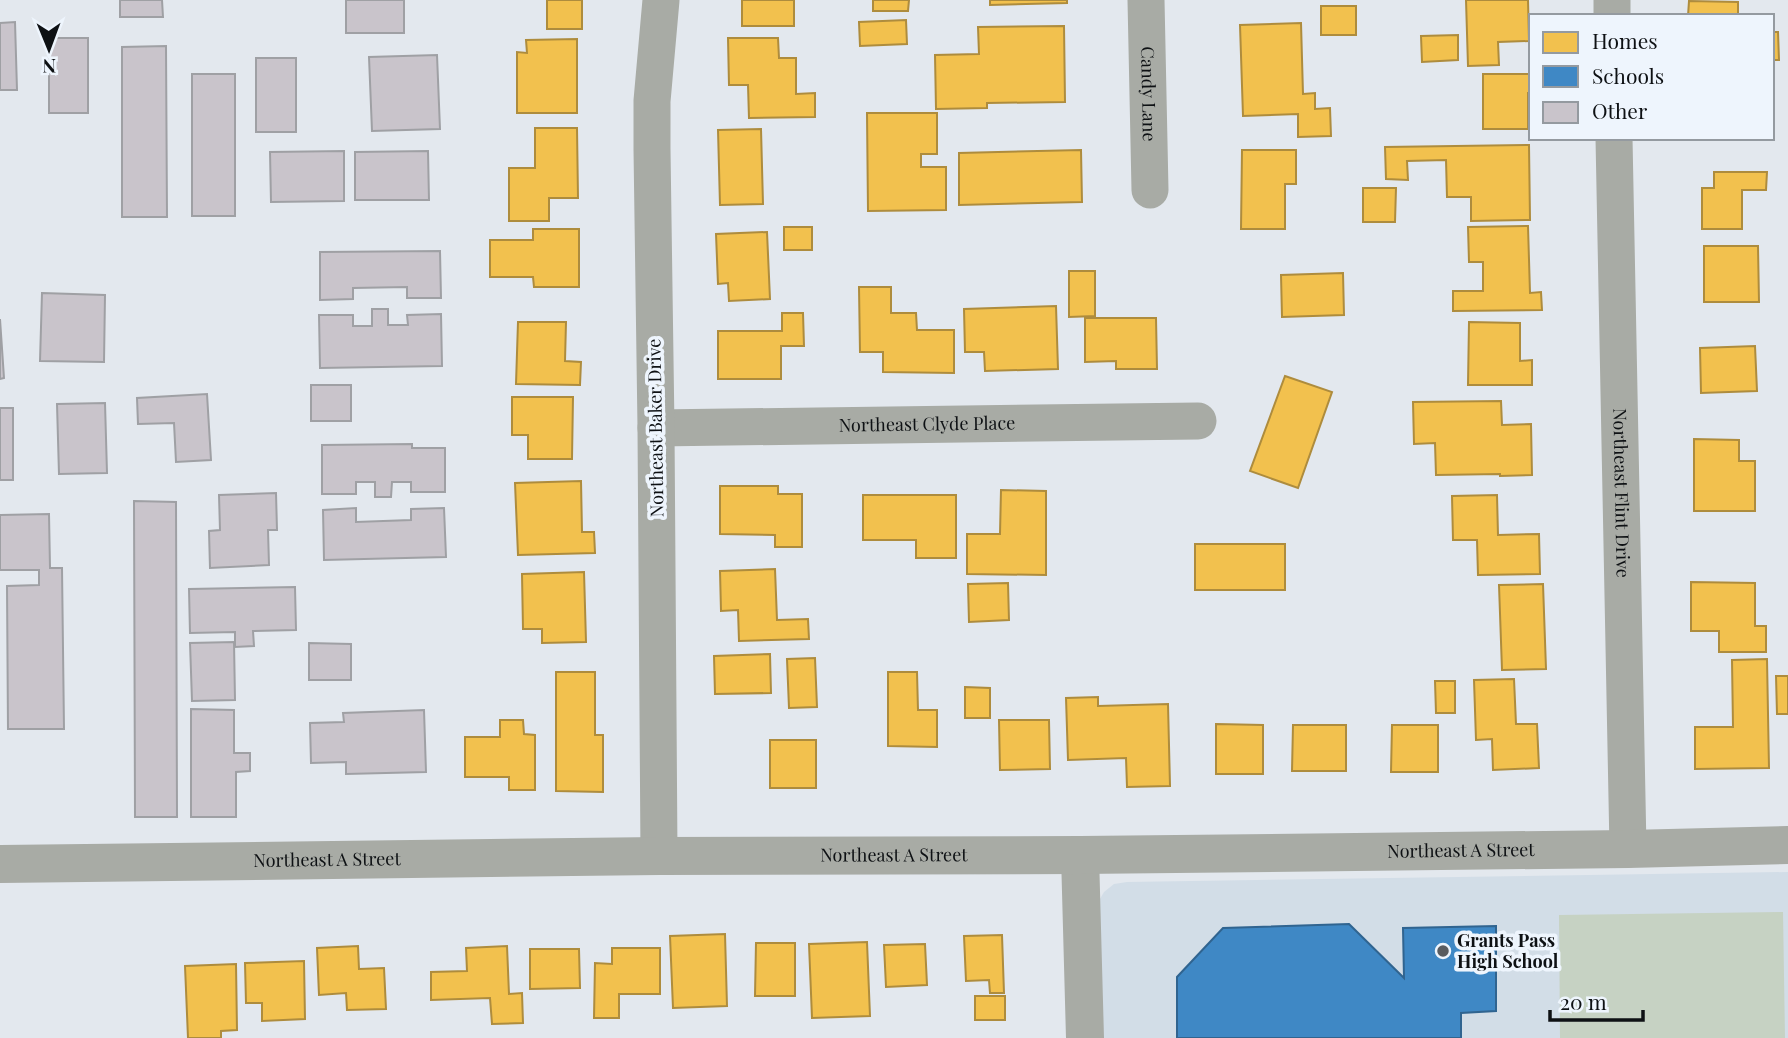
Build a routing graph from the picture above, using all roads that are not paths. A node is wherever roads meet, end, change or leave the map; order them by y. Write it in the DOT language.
graph roads {
  1 [pos="661,0"];
  2 [pos="1146,0"];
  3 [pos="1614,140"];
  4 [pos="1150,190"];
  5 [pos="1198,421"];
  6 [pos="656,428"];
  7 [pos="1788,845"];
  8 [pos="1628,849"];
  9 [pos="1080,855"];
  10 [pos="659,856"];
  11 [pos="0,864"];
  12 [pos="1085,1038"];
  1 -- 6 [label="street, Northeast Baker Drive"];
  2 -- 4 [label="street, Candy Lane"];
  3 -- 8 [label="street, Northeast Flint Drive"];
  5 -- 6 [label="street, Northeast Clyde Place"];
  6 -- 10 [label="street, Northeast Baker Drive"];
  7 -- 8 [label="street, Northeast A Street"];
  8 -- 9 [label="street, Northeast A Street"];
  9 -- 10 [label="street, Northeast A Street"];
  9 -- 12 [label="street"];
  10 -- 11 [label="street, Northeast A Street"];
}
